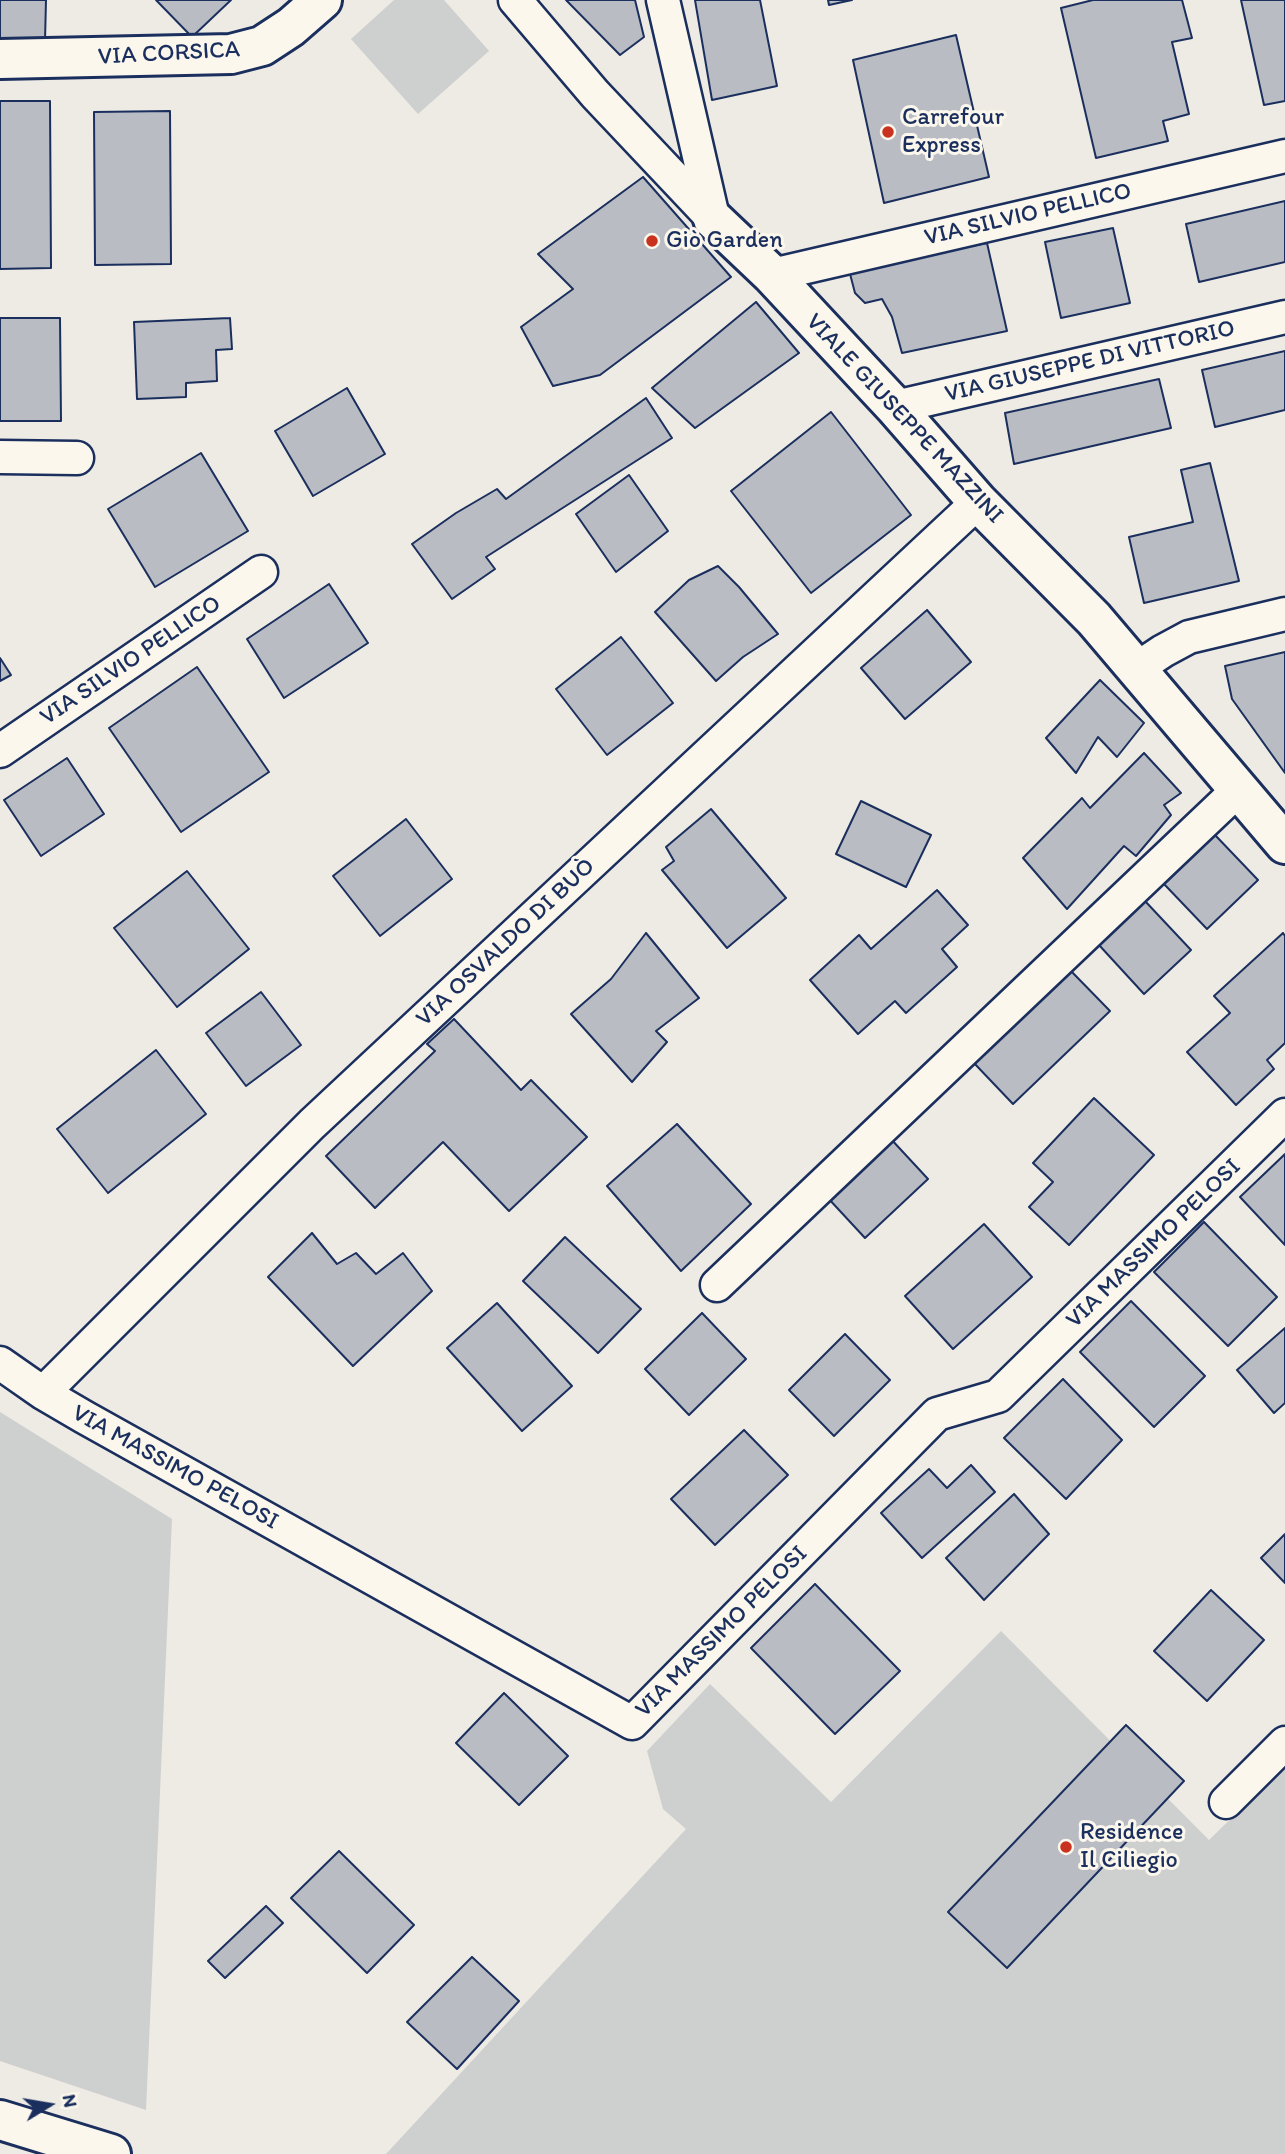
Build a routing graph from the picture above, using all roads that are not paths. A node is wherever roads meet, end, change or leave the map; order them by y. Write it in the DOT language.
graph roads {
  1 [pos="322,0"];
  2 [pos="515,0"];
  3 [pos="663,0"];
  4 [pos="0,60"];
  5 [pos="1285,156"];
  6 [pos="713,219"];
  7 [pos="772,275"];
  8 [pos="1285,317"];
  9 [pos="895,407"];
  10 [pos="0,457"];
  11 [pos="77,458"];
  12 [pos="978,502"];
  13 [pos="261,572"];
  14 [pos="1285,614"];
  15 [pos="1136,668"];
  16 [pos="0,751"];
  17 [pos="1239,789"];
  18 [pos="1284,841"];
  19 [pos="1285,1115"];
  20 [pos="717,1285"];
  21 [pos="0,1363"];
  22 [pos="43,1393"];
  23 [pos="1285,1743"];
  24 [pos="1226,1802"];
  25 [pos="0,2120"];
  26 [pos="111,2154"];
  1 -- 4 [label="street, VIA CORSICA"];
  2 -- 6 [label="street, VIALE GIUSEPPE MAZZINI"];
  3 -- 6 [label="street"];
  5 -- 7 [label="street, VIA SILVIO PELLICO"];
  6 -- 7 [label="street, VIALE GIUSEPPE MAZZINI"];
  7 -- 9 [label="street, VIALE GIUSEPPE MAZZINI"];
  8 -- 9 [label="street, VIA GIUSEPPE DI VITTORIO"];
  9 -- 12 [label="street, VIALE GIUSEPPE MAZZINI"];
  10 -- 11 [label="street"];
  12 -- 15 [label="street, VIALE GIUSEPPE MAZZINI"];
  12 -- 22 [label="street, VIA OSVALDO DI BUÒ"];
  13 -- 16 [label="street, VIA SILVIO PELLICO"];
  14 -- 15 [label="street"];
  15 -- 17 [label="street, VIALE GIUSEPPE MAZZINI"];
  17 -- 18 [label="street, VIALE GIUSEPPE MAZZINI"];
  17 -- 20 [label="street"];
  19 -- 22 [label="street, VIA MASSIMO PELOSI"];
  21 -- 22 [label="street, VIA MASSIMO PELOSI"];
  23 -- 24 [label="street"];
  25 -- 26 [label="street"];
}
